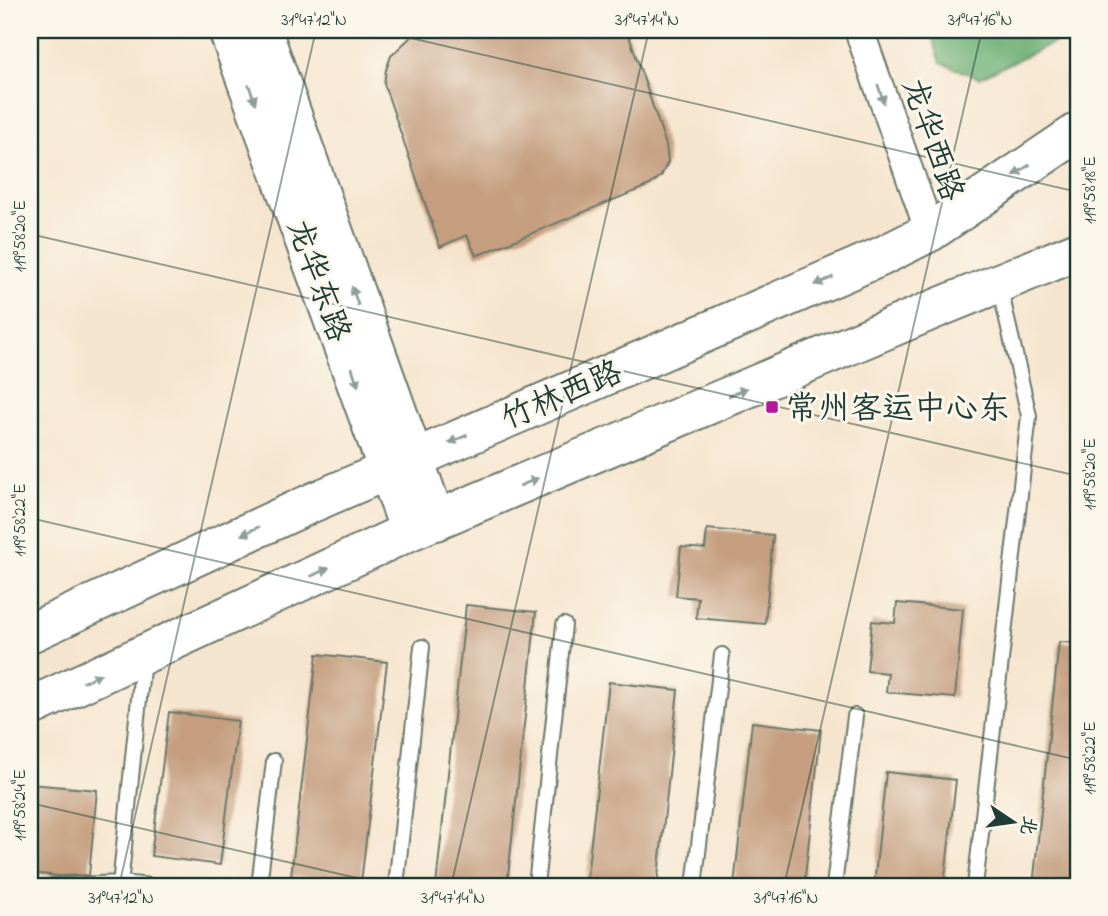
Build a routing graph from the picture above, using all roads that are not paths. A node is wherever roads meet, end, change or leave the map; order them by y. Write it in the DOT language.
graph roads {
  1 [pos="229,30"];
  2 [pos="262,30"];
  3 [pos="859,30"];
  4 [pos="1078,132"];
  5 [pos="930,232"];
  6 [pos="1078,251"];
  7 [pos="999,283"];
  8 [pos="400,464"];
  9 [pos="423,526"];
  10 [pos="564,625"];
  11 [pos="30,633"];
  12 [pos="422,647"];
  13 [pos="144,654"];
  14 [pos="722,655"];
  15 [pos="30,707"];
  16 [pos="855,716"];
  17 [pos="274,761"];
  18 [pos="121,885"];
  19 [pos="53,886"];
  20 [pos="150,886"];
  21 [pos="259,886"];
  22 [pos="396,886"];
  23 [pos="536,886"];
  24 [pos="694,886"];
  25 [pos="835,886"];
  26 [pos="975,886"];
  1 -- 8 [label="main road, 龙华东路, one-way"];
  8 -- 2 [label="main road, 龙华东路, one-way"];
  3 -- 5 [label="street, 龙华西路, one-way"];
  4 -- 5 [label="main road, 竹林西路, one-way"];
  5 -- 8 [label="main road, 竹林西路, one-way"];
  6 -- 7 [label="main road"];
  9 -- 7 [label="main road, one-way"];
  7 -- 26 [label="lane"];
  8 -- 9 [label="main road, 龙华东路"];
  8 -- 11 [label="main road, 竹林西路, one-way"];
  13 -- 9 [label="main road, one-way"];
  10 -- 23 [label="lane"];
  12 -- 22 [label="lane"];
  15 -- 13 [label="main road, one-way"];
  13 -- 18 [label="lane"];
  14 -- 24 [label="lane"];
  16 -- 25 [label="lane"];
  17 -- 21 [label="lane"];
  18 -- 19 [label="lane"];
  18 -- 20 [label="lane"];
}
